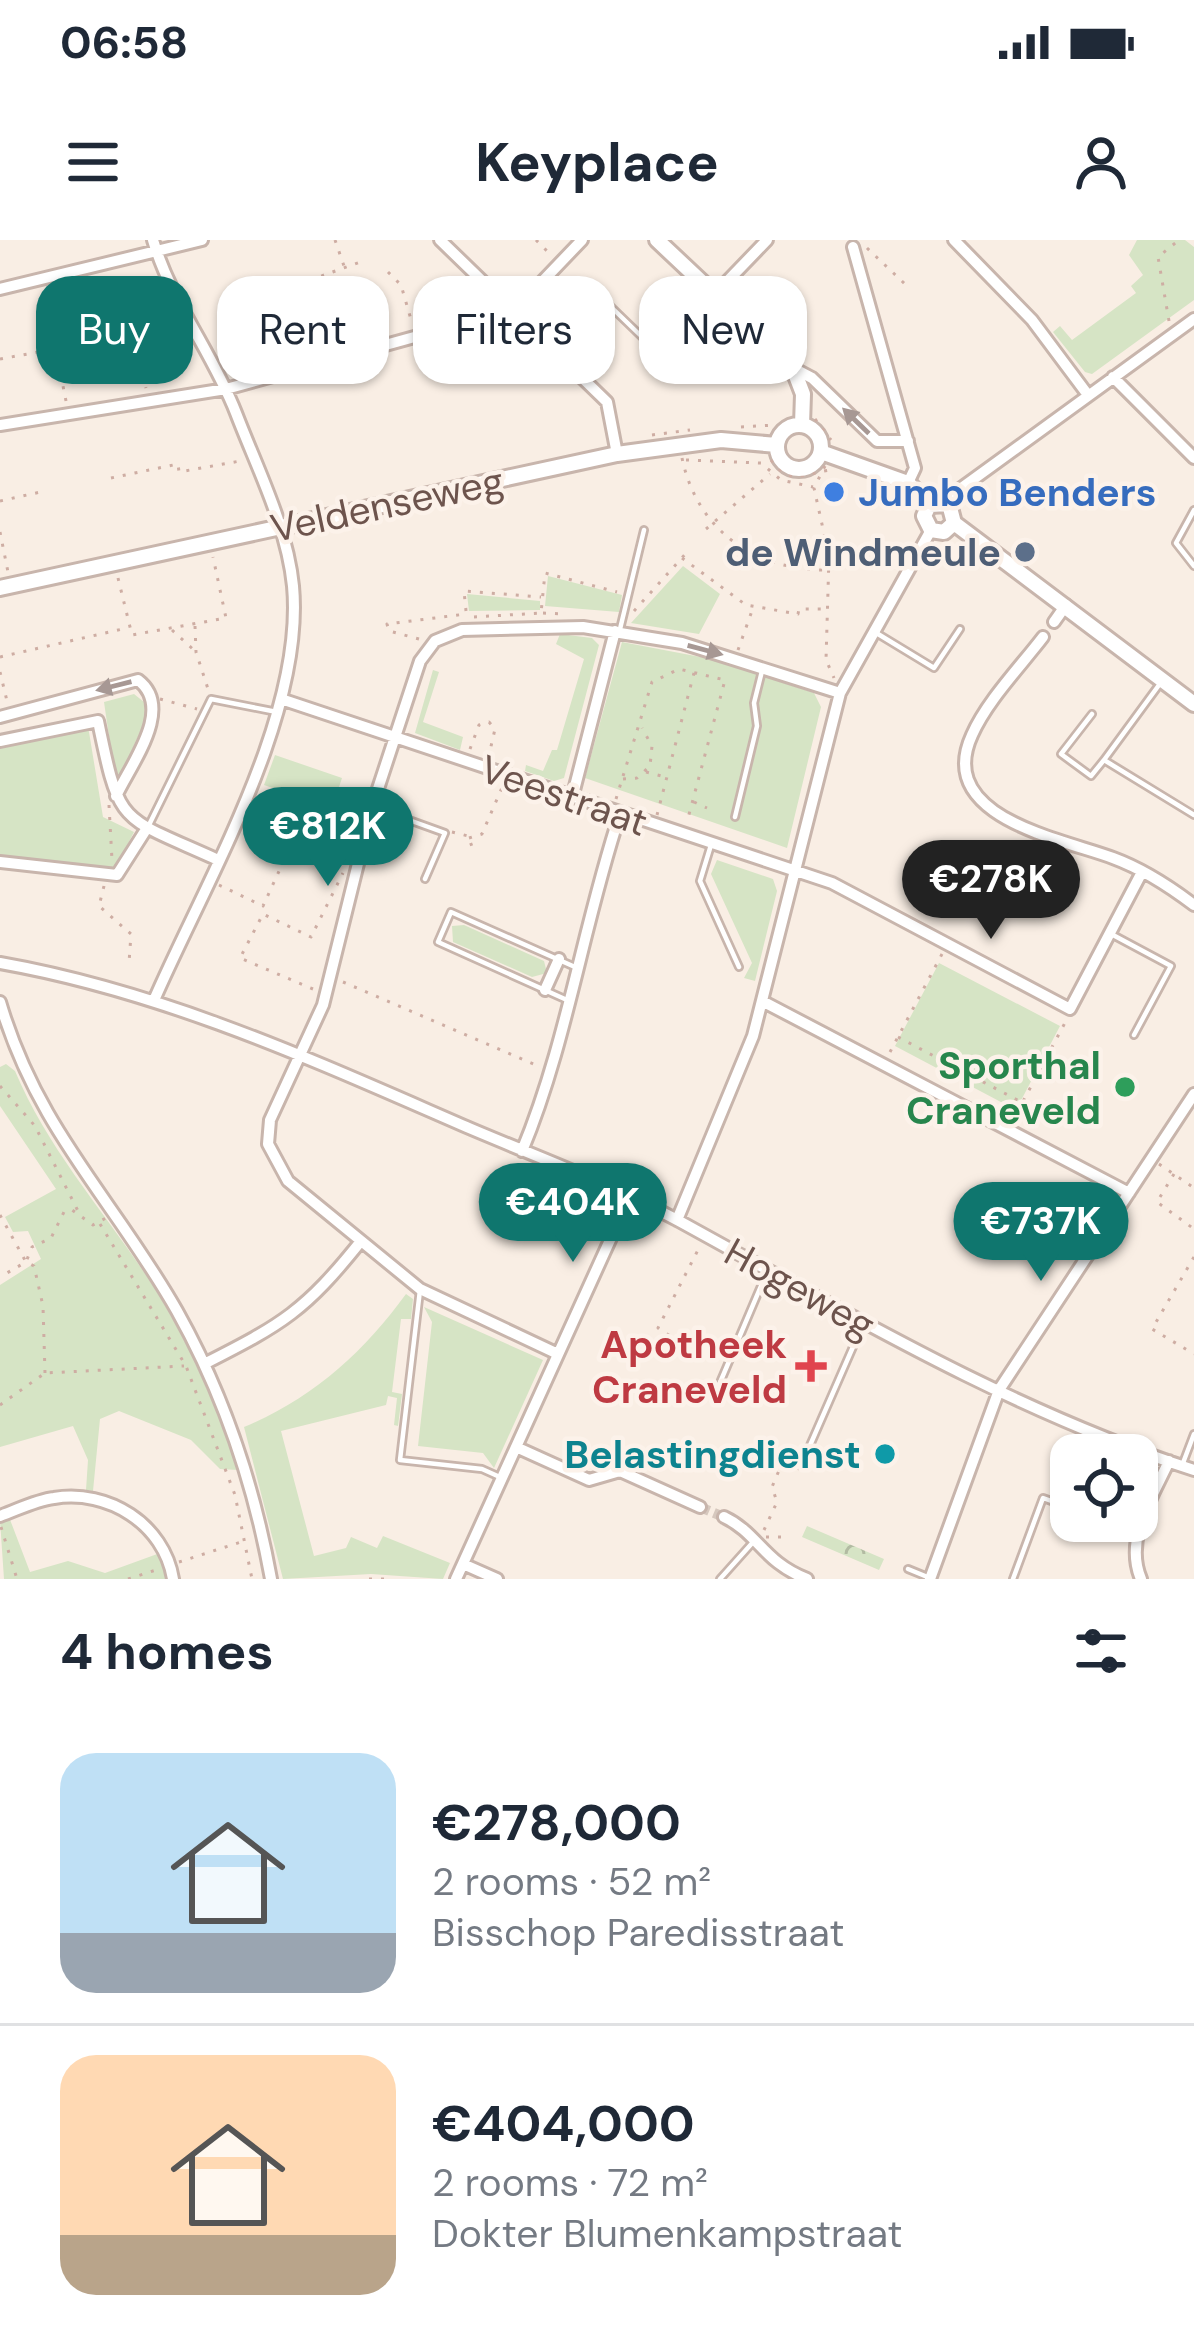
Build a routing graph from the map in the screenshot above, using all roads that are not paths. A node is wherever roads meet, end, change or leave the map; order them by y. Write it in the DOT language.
graph roads {
  1 [pos="153,240"];
  2 [pos="202,240"];
  3 [pos="440,240"];
  4 [pos="582,240"];
  5 [pos="657,240"];
  6 [pos="767,240"];
  7 [pos="954,240"];
  8 [pos="856,244"];
  9 [pos="157,255"];
  10 [pos="480,276"];
  11 [pos="548,276"];
  12 [pos="695,276"];
  13 [pos="737,276"];
  14 [pos="0,289"];
  15 [pos="615,311"];
  16 [pos="1194,319"];
  17 [pos="639,334"];
  18 [pos="413,338"];
  19 [pos="807,375"];
  20 [pos="1114,376"];
  21 [pos="589,384"];
  22 [pos="799,384"];
  23 [pos="226,388"];
  24 [pos="1088,395"];
  25 [pos="809,422"];
  26 [pos="0,425"];
  27 [pos="908,441"];
  28 [pos="826,446"];
  29 [pos="774,452"];
  30 [pos="617,454"];
  31 [pos="1194,458"];
  32 [pos="908,483"];
  33 [pos="949,504"];
  34 [pos="929,505"];
  35 [pos="1194,510"];
  36 [pos="954,523"];
  37 [pos="280,527"];
  38 [pos="644,530"];
  39 [pos="932,530"];
  40 [pos="1194,566"];
  41 [pos="0,588"];
  42 [pos="1066,605"];
  43 [pos="1054,622"];
  44 [pos="960,629"];
  45 [pos="617,631"];
  46 [pos="873,631"];
  47 [pos="1043,637"];
  48 [pos="764,666"];
  49 [pos="1163,680"];
  50 [pos="841,692"];
  51 [pos="1194,704"];
  52 [pos="279,705"];
  53 [pos="1092,713"];
  54 [pos="5,716"];
  55 [pos="394,738"];
  56 [pos="0,741"];
  57 [pos="1104,760"];
  58 [pos="572,798"];
  59 [pos="114,799"];
  60 [pos="373,807"];
  61 [pos="616,813"];
  62 [pos="1194,815"];
  63 [pos="735,817"];
  64 [pos="147,828"];
  65 [pos="711,844"];
  66 [pos="216,859"];
  67 [pos="0,862"];
  68 [pos="795,871"];
  69 [pos="1142,872"];
  70 [pos="425,879"];
  71 [pos="1194,904"];
  72 [pos="1111,934"];
  73 [pos="559,959"];
  74 [pos="0,964"];
  75 [pos="575,967"];
  76 [pos="739,967"];
  77 [pos="545,990"];
  78 [pos="155,998"];
  79 [pos="567,1000"];
  80 [pos="762,1001"];
  81 [pos="0,1002"];
  82 [pos="1134,1036"];
  83 [pos="14,1050"];
  84 [pos="302,1055"];
  85 [pos="0,1056"];
  86 [pos="1194,1094"];
  87 [pos="522,1151"];
  88 [pos="1129,1193"];
  89 [pos="630,1196"];
  90 [pos="677,1220"];
  91 [pos="361,1241"];
  92 [pos="767,1272"];
  93 [pos="420,1289"];
  94 [pos="863,1324"];
  95 [pos="558,1354"];
  96 [pos="203,1364"];
  97 [pos="719,1385"];
  98 [pos="999,1390"];
  99 [pos="1194,1435"];
  100 [pos="516,1447"];
  101 [pos="801,1466"];
  102 [pos="1182,1466"];
  103 [pos="502,1478"];
  104 [pos="1050,1500"];
  105 [pos="1158,1502"];
  106 [pos="700,1507"];
  107 [pos="0,1516"];
  108 [pos="724,1517"];
  109 [pos="757,1539"];
  110 [pos="1136,1542"];
  111 [pos="463,1564"];
  112 [pos="908,1569"];
  113 [pos="173,1579"];
  114 [pos="271,1579"];
  115 [pos="456,1579"];
  116 [pos="497,1579"];
  117 [pos="720,1579"];
  118 [pos="807,1579"];
  119 [pos="930,1579"];
  120 [pos="1013,1579"];
  121 [pos="1142,1579"];
  1 -- 9 [label="street"];
  2 -- 9 [label="street"];
  3 -- 10 [label="street"];
  4 -- 11 [label="street"];
  5 -- 12 [label="street"];
  6 -- 13 [label="street"];
  7 -- 24 [label="street"];
  8 -- 27 [label="street"];
  9 -- 14 [label="street"];
  9 -- 23 [label="street"];
  15 -- 17 [label="lane"];
  16 -- 20 [label="street"];
  18 -- 23 [label="street"];
  27 -- 19 [label="street, one-way"];
  20 -- 24 [label="street"];
  20 -- 31 [label="street"];
  21 -- 30 [label="street"];
  22 -- 25 [label="street"];
  23 -- 26 [label="street"];
  23 -- 37 [label="street"];
  24 -- 33 [label="street"];
  25 -- 28 [label="street"];
  25 -- 29 [label="street"];
  27 -- 32 [label="street"];
  28 -- 29 [label="street"];
  28 -- 32 [label="street"];
  29 -- 30 [label="street, Veldenseweg"];
  30 -- 37 [label="street, Veldenseweg"];
  32 -- 34 [label="street"];
  33 -- 34 [label="street"];
  33 -- 36 [label="street"];
  34 -- 39 [label="street"];
  35 -- 40 [label="lane"];
  36 -- 39 [label="street"];
  36 -- 42 [label="street"];
  37 -- 41 [label="street, Veldenseweg"];
  37 -- 52 [label="street"];
  38 -- 45 [label="lane"];
  39 -- 46 [label="street"];
  42 -- 43 [label="street"];
  42 -- 49 [label="street"];
  44 -- 46 [label="lane"];
  45 -- 48 [label="street, one-way"];
  45 -- 55 [label="street"];
  45 -- 58 [label="street"];
  46 -- 50 [label="street"];
  47 -- 69 [label="street"];
  48 -- 50 [label="street"];
  48 -- 63 [label="lane"];
  49 -- 51 [label="street"];
  49 -- 57 [label="lane"];
  50 -- 68 [label="street"];
  52 -- 55 [label="street, Veestraat"];
  52 -- 64 [label="lane"];
  52 -- 66 [label="street"];
  53 -- 57 [label="lane"];
  59 -- 54 [label="street, one-way"];
  55 -- 58 [label="street, Veestraat"];
  55 -- 60 [label="street"];
  56 -- 59 [label="street"];
  57 -- 62 [label="lane"];
  58 -- 61 [label="street, Veestraat"];
  59 -- 64 [label="street"];
  60 -- 70 [label="lane"];
  60 -- 84 [label="street"];
  61 -- 65 [label="street, Veestraat"];
  61 -- 75 [label="street"];
  64 -- 66 [label="street"];
  64 -- 67 [label="street"];
  65 -- 68 [label="street, Veestraat"];
  65 -- 76 [label="lane"];
  66 -- 78 [label="street"];
  68 -- 72 [label="street, Veestraat"];
  68 -- 80 [label="street"];
  69 -- 71 [label="street"];
  69 -- 72 [label="street"];
  72 -- 82 [label="lane"];
  73 -- 75 [label="lane"];
  73 -- 77 [label="street"];
  73 -- 77 [label="lane"];
  74 -- 78 [label="street, Hogeweg"];
  75 -- 79 [label="street"];
  77 -- 79 [label="lane"];
  78 -- 84 [label="street, Hogeweg"];
  79 -- 87 [label="street"];
  80 -- 88 [label="street"];
  80 -- 90 [label="street"];
  81 -- 83 [label="street"];
  83 -- 85 [label="street"];
  83 -- 96 [label="street"];
  84 -- 87 [label="street, Hogeweg"];
  84 -- 91 [label="street"];
  86 -- 88 [label="street"];
  87 -- 89 [label="street, Hogeweg"];
  88 -- 98 [label="street"];
  89 -- 90 [label="street, Hogeweg"];
  89 -- 95 [label="street"];
  90 -- 92 [label="street, Hogeweg"];
  91 -- 93 [label="street"];
  91 -- 96 [label="street"];
  92 -- 94 [label="street, Hogeweg"];
  92 -- 97 [label="lane"];
  93 -- 95 [label="street"];
  93 -- 103 [label="lane"];
  94 -- 98 [label="street, Hogeweg"];
  94 -- 101 [label="lane"];
  95 -- 100 [label="street"];
  96 -- 114 [label="street"];
  98 -- 102 [label="street, Hogeweg"];
  98 -- 119 [label="street"];
  99 -- 102 [label="lane"];
  100 -- 103 [label="street"];
  100 -- 106 [label="street"];
  102 -- 105 [label="street"];
  103 -- 111 [label="street"];
  104 -- 120 [label="lane"];
  107 -- 113 [label="street"];
  108 -- 109 [label="street"];
  109 -- 117 [label="lane"];
  109 -- 118 [label="street"];
  110 -- 121 [label="street"];
  111 -- 115 [label="street"];
  111 -- 116 [label="street"];
  112 -- 119 [label="lane"];
}
